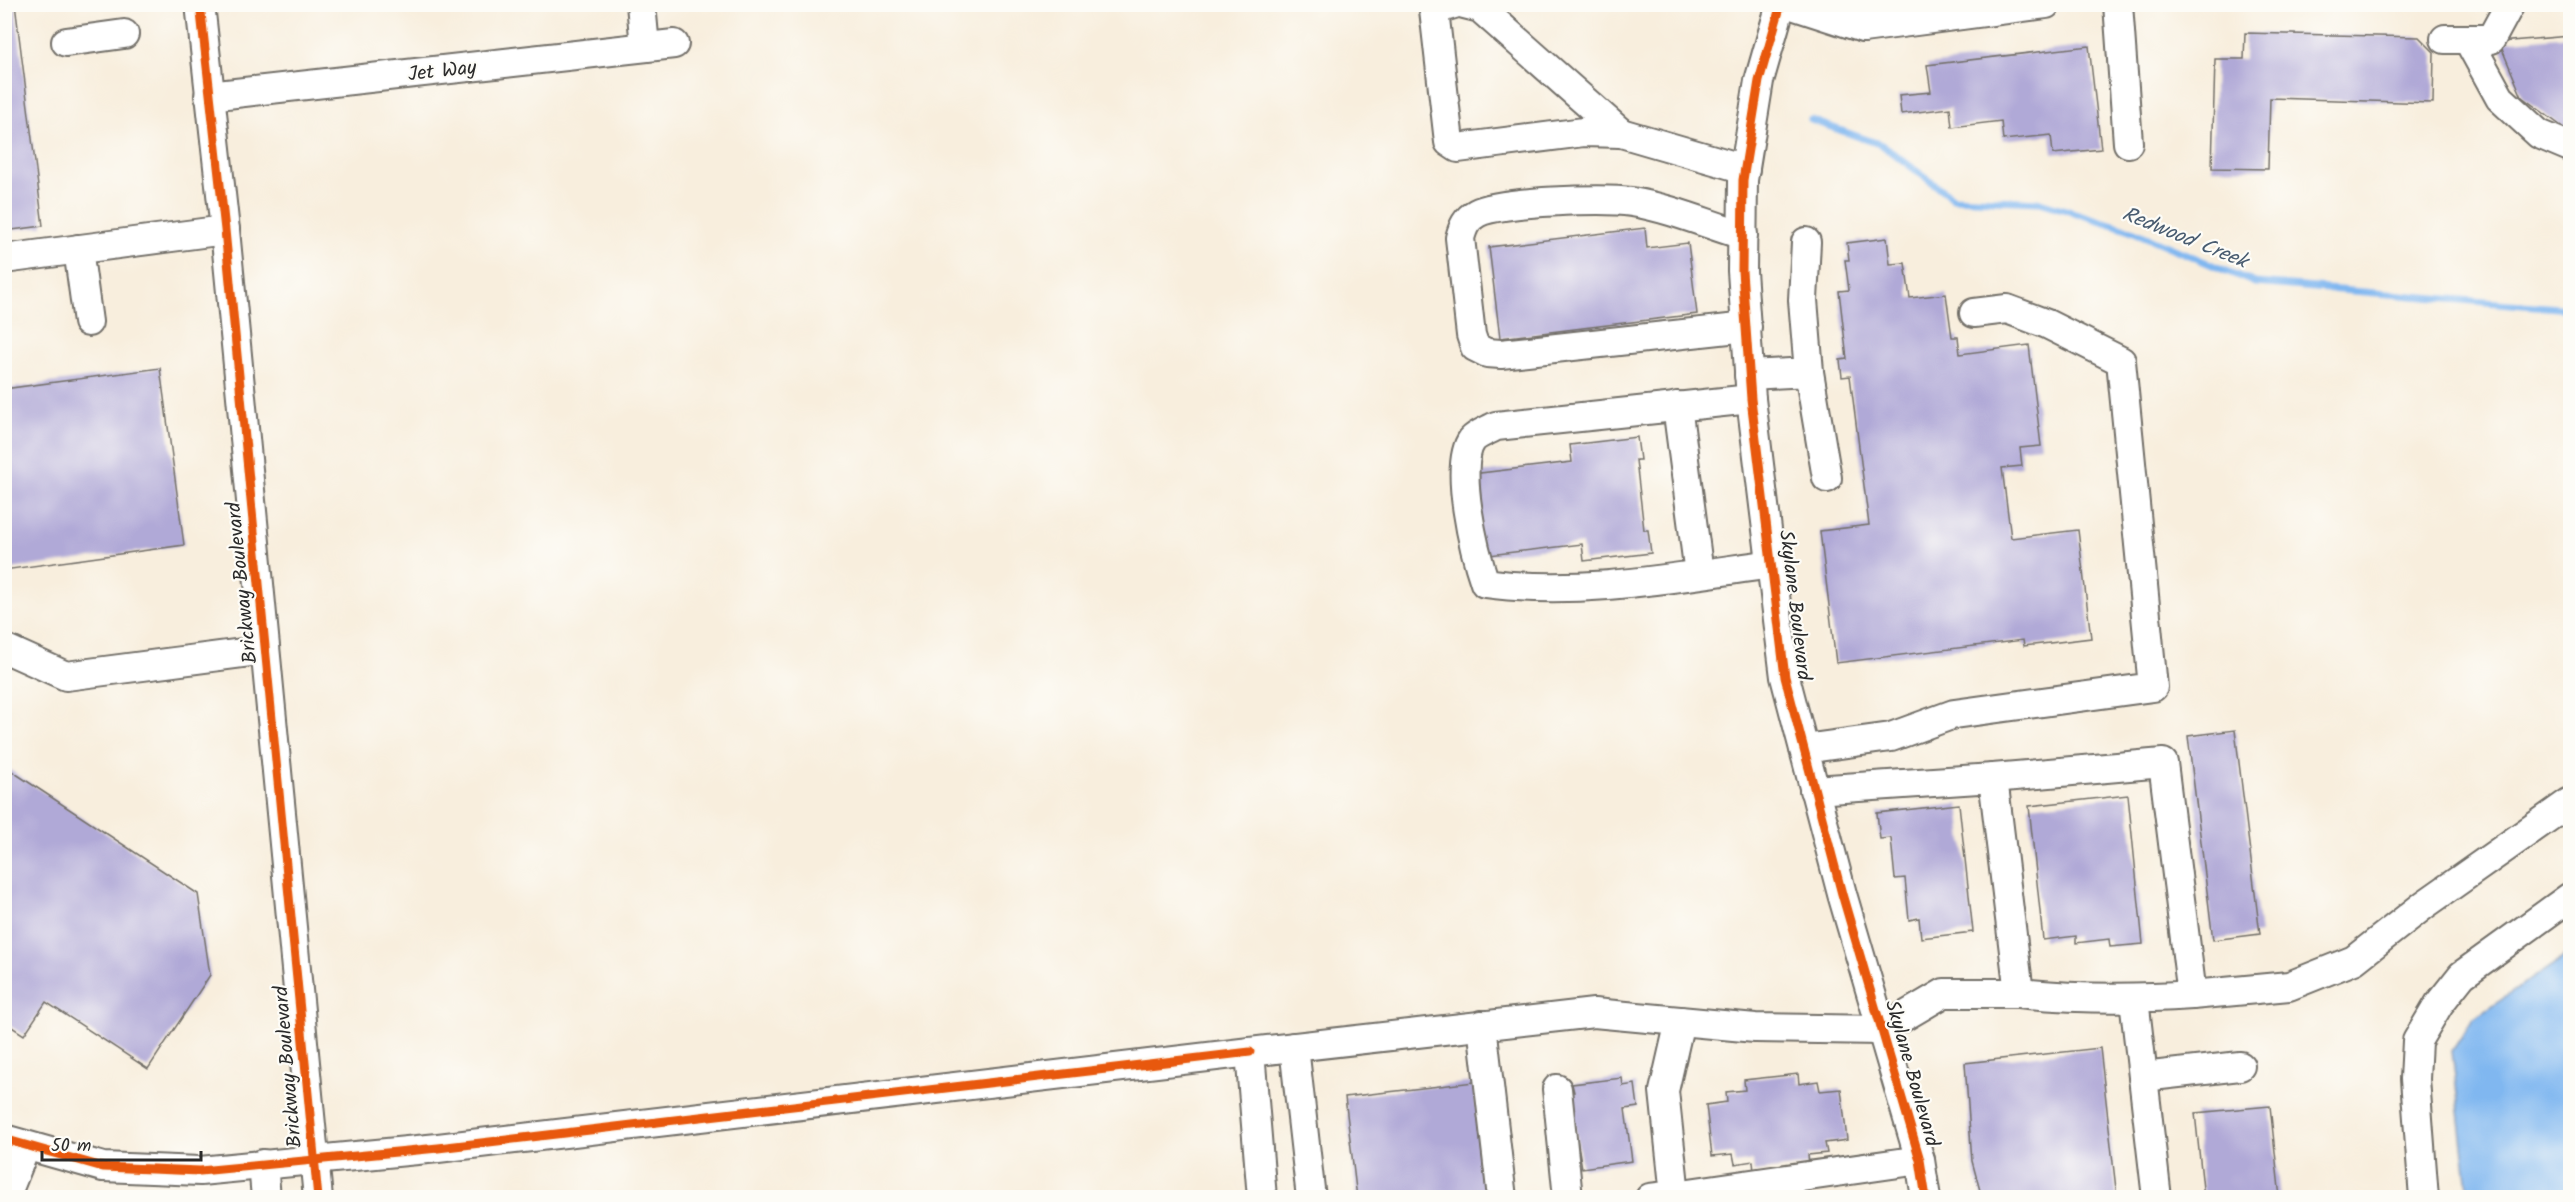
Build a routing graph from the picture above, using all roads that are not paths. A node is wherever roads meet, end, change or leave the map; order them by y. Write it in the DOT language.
graph roads {
  1 [pos="200,4"];
  2 [pos="641,4"];
  3 [pos="1454,4"];
  4 [pos="1464,4"];
  5 [pos="1781,4"];
  6 [pos="1789,4"];
  7 [pos="2046,4"];
  8 [pos="2118,4"];
  9 [pos="2510,4"];
  10 [pos="1868,16"];
  11 [pos="124,34"];
  12 [pos="66,42"];
  13 [pos="674,44"];
  14 [pos="645,47"];
  15 [pos="210,96"];
  16 [pos="1621,133"];
  17 [pos="2128,142"];
  18 [pos="2571,147"];
  19 [pos="1745,169"];
  20 [pos="225,230"];
  21 [pos="1743,235"];
  22 [pos="1806,242"];
  23 [pos="78,249"];
  24 [pos="4,259"];
  25 [pos="1974,313"];
  26 [pos="88,322"];
  27 [pos="1747,327"];
  28 [pos="1809,372"];
  29 [pos="1750,387"];
  30 [pos="1677,406"];
  31 [pos="1827,478"];
  32 [pos="1772,564"];
  33 [pos="1699,574"];
  34 [pos="4,648"];
  35 [pos="266,650"];
  36 [pos="1804,749"];
  37 [pos="1993,778"];
  38 [pos="1814,790"];
  39 [pos="2571,802"];
  40 [pos="2571,897"];
  41 [pos="2019,993"];
  42 [pos="2192,994"];
  43 [pos="2134,999"];
  44 [pos="1680,1021"];
  45 [pos="1482,1025"];
  46 [pos="1881,1030"];
  47 [pos="1294,1047"];
  48 [pos="1250,1052"];
  49 [pos="2240,1066"];
  50 [pos="2143,1077"];
  51 [pos="1557,1089"];
  52 [pos="15,1143"];
  53 [pos="314,1159"];
  54 [pos="1920,1160"];
  55 [pos="263,1164"];
  56 [pos="1663,1196"];
  57 [pos="5,1197"];
  58 [pos="266,1197"];
  59 [pos="318,1197"];
  60 [pos="1262,1197"];
  61 [pos="1311,1197"];
  62 [pos="1502,1197"];
  63 [pos="1568,1197"];
  64 [pos="1926,1197"];
  65 [pos="2157,1197"];
  66 [pos="2424,1197"];
  1 -- 15 [label="street, Brickway Boulevard"];
  2 -- 14 [label="street"];
  3 -- 16 [label="street"];
  4 -- 16 [label="street"];
  5 -- 19 [label="street, Skylane Boulevard"];
  6 -- 10 [label="street"];
  7 -- 10 [label="street"];
  8 -- 17 [label="street"];
  9 -- 18 [label="street"];
  11 -- 12 [label="street"];
  13 -- 14 [label="street, Jet Way"];
  14 -- 15 [label="street, Jet Way"];
  15 -- 20 [label="street, Brickway Boulevard"];
  16 -- 19 [label="street"];
  19 -- 21 [label="street, Skylane Boulevard"];
  20 -- 23 [label="street"];
  20 -- 35 [label="street, Brickway Boulevard"];
  21 -- 27 [label="street, Skylane Boulevard"];
  21 -- 27 [label="street"];
  22 -- 28 [label="street"];
  23 -- 24 [label="street"];
  23 -- 26 [label="street"];
  25 -- 36 [label="street"];
  27 -- 29 [label="street, Skylane Boulevard"];
  28 -- 29 [label="street"];
  28 -- 31 [label="street"];
  29 -- 30 [label="street"];
  29 -- 32 [label="street, Skylane Boulevard"];
  30 -- 33 [label="street"];
  30 -- 33 [label="street"];
  32 -- 33 [label="street"];
  32 -- 36 [label="street, Skylane Boulevard"];
  34 -- 35 [label="street"];
  35 -- 53 [label="street, Brickway Boulevard"];
  36 -- 38 [label="street, Skylane Boulevard"];
  37 -- 38 [label="street"];
  37 -- 41 [label="street"];
  37 -- 42 [label="street"];
  38 -- 46 [label="street, Skylane Boulevard"];
  39 -- 42 [label="street"];
  40 -- 66 [label="street"];
  41 -- 43 [label="street"];
  41 -- 46 [label="street"];
  42 -- 43 [label="street"];
  43 -- 50 [label="street"];
  44 -- 45 [label="street"];
  44 -- 46 [label="street"];
  44 -- 56 [label="street"];
  45 -- 47 [label="street"];
  45 -- 62 [label="street"];
  46 -- 54 [label="street, Skylane Boulevard"];
  47 -- 48 [label="street"];
  47 -- 61 [label="street"];
  48 -- 53 [label="street"];
  48 -- 60 [label="street"];
  49 -- 50 [label="street"];
  50 -- 65 [label="street"];
  51 -- 63 [label="street"];
  52 -- 55 [label="street"];
  52 -- 57 [label="street"];
  53 -- 55 [label="street"];
  53 -- 59 [label="street, Brickway Boulevard"];
  54 -- 56 [label="street"];
  54 -- 64 [label="street, Skylane Boulevard"];
  55 -- 58 [label="street"];
}
